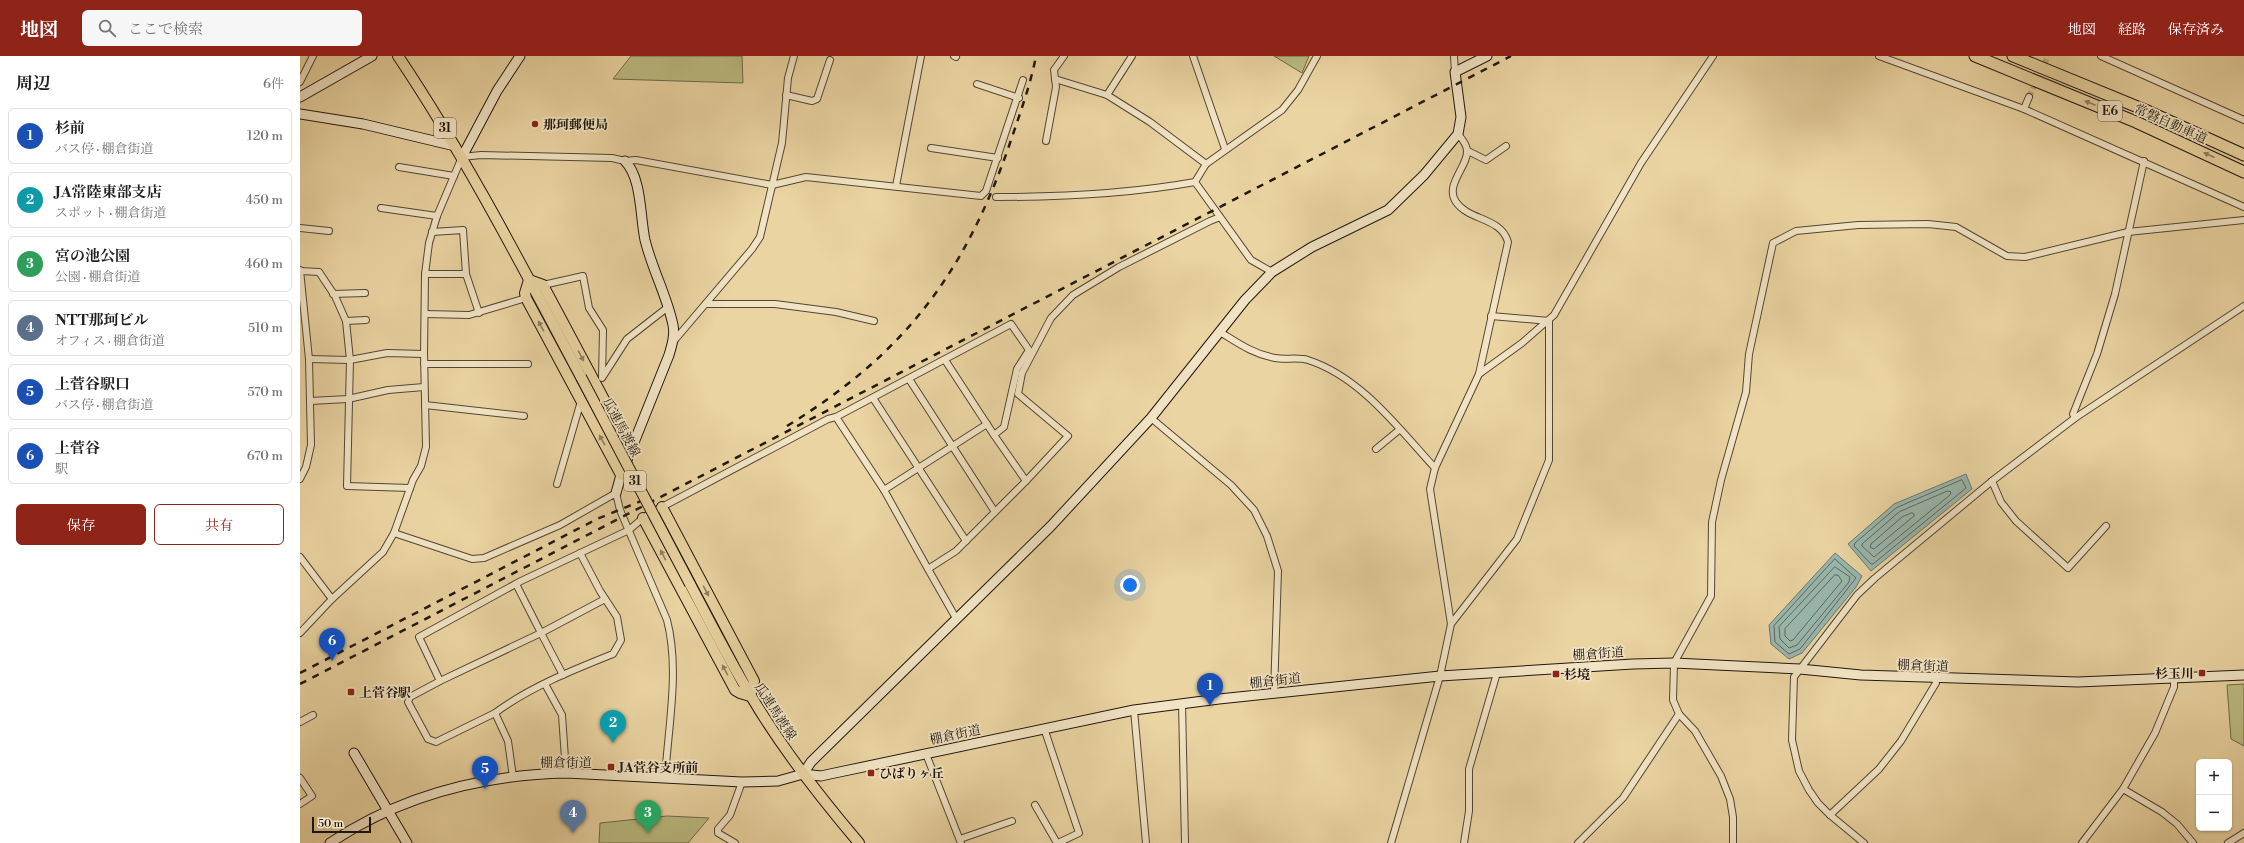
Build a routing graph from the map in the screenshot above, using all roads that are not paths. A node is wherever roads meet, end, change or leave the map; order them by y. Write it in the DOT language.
graph roads {
  1 [pos="313,56"];
  2 [pos="372,56"];
  3 [pos="398,56"];
  4 [pos="520,56"];
  5 [pos="794,56"];
  6 [pos="921,56"];
  7 [pos="1064,56"];
  8 [pos="1132,56"];
  9 [pos="1193,56"];
  10 [pos="1317,56"];
  11 [pos="1454,56"];
  12 [pos="1487,56"];
  13 [pos="1713,56"];
  14 [pos="1879,56"];
  15 [pos="1975,56"];
  16 [pos="2013,56"];
  17 [pos="2101,56"];
  18 [pos="830,60"];
  19 [pos="1455,72"];
  20 [pos="1055,79"];
  21 [pos="1023,80"];
  22 [pos="300,82"];
  23 [pos="977,84"];
  24 [pos="786,95"];
  25 [pos="1107,95"];
  26 [pos="2029,97"];
  27 [pos="300,98"];
  28 [pos="1018,98"];
  29 [pos="2024,109"];
  30 [pos="300,114"];
  31 [pos="2244,120"];
  32 [pos="1458,134"];
  33 [pos="1046,141"];
  34 [pos="455,146"];
  35 [pos="1506,146"];
  36 [pos="931,148"];
  37 [pos="1225,148"];
  38 [pos="1468,151"];
  39 [pos="2244,155"];
  40 [pos="462,157"];
  41 [pos="998,158"];
  42 [pos="625,161"];
  43 [pos="2144,161"];
  44 [pos="1206,164"];
  45 [pos="399,167"];
  46 [pos="2244,172"];
  47 [pos="454,176"];
  48 [pos="1194,182"];
  49 [pos="772,184"];
  50 [pos="896,186"];
  51 [pos="996,197"];
  52 [pos="2244,207"];
  53 [pos="381,208"];
  54 [pos="437,216"];
  55 [pos="1220,217"];
  56 [pos="2244,220"];
  57 [pos="300,228"];
  58 [pos="329,231"];
  59 [pos="432,232"];
  60 [pos="2128,232"];
  61 [pos="300,271"];
  62 [pos="1272,272"];
  63 [pos="426,274"];
  64 [pos="466,274"];
  65 [pos="529,280"];
  66 [pos="543,285"];
  67 [pos="365,293"];
  68 [pos="334,294"];
  69 [pos="526,298"];
  70 [pos="706,304"];
  71 [pos="2244,306"];
  72 [pos="668,307"];
  73 [pos="479,313"];
  74 [pos="425,314"];
  75 [pos="1491,316"];
  76 [pos="366,320"];
  77 [pos="346,321"];
  78 [pos="874,321"];
  79 [pos="1549,321"];
  80 [pos="1220,332"];
  81 [pos="673,342"];
  82 [pos="424,354"];
  83 [pos="309,359"];
  84 [pos="350,360"];
  85 [pos="946,360"];
  86 [pos="424,364"];
  87 [pos="528,364"];
  88 [pos="1480,374"];
  89 [pos="602,378"];
  90 [pos="909,379"];
  91 [pos="424,386"];
  92 [pos="598,388"];
  93 [pos="873,398"];
  94 [pos="348,399"];
  95 [pos="310,401"];
  96 [pos="581,401"];
  97 [pos="425,405"];
  98 [pos="524,416"];
  99 [pos="836,417"];
  100 [pos="1151,418"];
  101 [pos="2075,418"];
  102 [pos="987,424"];
  103 [pos="1399,430"];
  104 [pos="994,435"];
  105 [pos="953,446"];
  106 [pos="1376,449"];
  107 [pos="631,450"];
  108 [pos="919,468"];
  109 [pos="1435,468"];
  110 [pos="621,474"];
  111 [pos="300,478"];
  112 [pos="1026,481"];
  113 [pos="1992,481"];
  114 [pos="557,484"];
  115 [pos="410,488"];
  116 [pos="884,490"];
  117 [pos="616,492"];
  118 [pos="662,507"];
  119 [pos="995,512"];
  120 [pos="643,518"];
  121 [pos="2106,526"];
  122 [pos="629,530"];
  123 [pos="394,533"];
  124 [pos="966,541"];
  125 [pos="580,553"];
  126 [pos="300,557"];
  127 [pos="928,569"];
  128 [pos="516,584"];
  129 [pos="332,599"];
  130 [pos="605,599"];
  131 [pos="957,620"];
  132 [pos="1451,624"];
  133 [pos="300,633"];
  134 [pos="541,633"];
  135 [pos="1674,663"];
  136 [pos="1800,669"];
  137 [pos="1497,673"];
  138 [pos="563,675"];
  139 [pos="2244,675"];
  140 [pos="1440,676"];
  141 [pos="1935,678"];
  142 [pos="2174,680"];
  143 [pos="440,681"];
  144 [pos="545,684"];
  145 [pos="1274,693"];
  146 [pos="750,696"];
  147 [pos="1182,703"];
  148 [pos="1134,710"];
  149 [pos="495,713"];
  150 [pos="1679,714"];
  151 [pos="313,715"];
  152 [pos="300,722"];
  153 [pos="1044,728"];
  154 [pos="354,753"];
  155 [pos="926,754"];
  156 [pos="566,773"];
  157 [pos="803,774"];
  158 [pos="513,776"];
  159 [pos="300,778"];
  160 [pos="665,779"];
  161 [pos="742,782"];
  162 [pos="2123,789"];
  163 [pos="300,804"];
  164 [pos="1035,805"];
  165 [pos="388,811"];
  166 [pos="1830,815"];
  167 [pos="1012,821"];
  168 [pos="2244,833"];
  169 [pos="960,841"];
  170 [pos="330,843"];
  171 [pos="407,843"];
  172 [pos="735,843"];
  173 [pos="859,843"];
  174 [pos="1058,843"];
  175 [pos="1146,843"];
  176 [pos="1185,843"];
  177 [pos="1391,843"];
  178 [pos="1464,843"];
  179 [pos="1578,843"];
  180 [pos="1733,843"];
  181 [pos="1864,843"];
  182 [pos="2082,843"];
  183 [pos="2193,843"];
  184 [pos="2228,843"];
  1 -- 22 [label="street"];
  2 -- 27 [label="street"];
  3 -- 34 [label="main road, 瓜連馬渡線 / 31"];
  4 -- 40 [label="street"];
  5 -- 24 [label="street"];
  6 -- 50 [label="street"];
  7 -- 20 [label="street"];
  8 -- 25 [label="street"];
  9 -- 37 [label="street"];
  10 -- 37 [label="street"];
  11 -- 19 [label="street"];
  12 -- 19 [label="street"];
  13 -- 79 [label="street"];
  14 -- 29 [label="street"];
  46 -- 15 [label="highway, 常磐自動車道 / E6, one-way"];
  16 -- 39 [label="highway, 常磐自動車道 / E6"];
  17 -- 31 [label="street"];
  18 -- 24 [label="street"];
  19 -- 32 [label="street"];
  20 -- 25 [label="street"];
  20 -- 33 [label="street"];
  21 -- 28 [label="street"];
  23 -- 28 [label="street"];
  24 -- 49 [label="street"];
  25 -- 44 [label="street"];
  26 -- 29 [label="street"];
  28 -- 41 [label="street"];
  29 -- 43 [label="street"];
  30 -- 34 [label="street"];
  32 -- 38 [label="street"];
  32 -- 62 [label="street"];
  34 -- 40 [label="main road, 瓜連馬渡線 / 31"];
  35 -- 38 [label="street"];
  36 -- 41 [label="street"];
  37 -- 44 [label="street"];
  38 -- 75 [label="street"];
  40 -- 42 [label="street"];
  40 -- 47 [label="street"];
  40 -- 65 [label="main road, 瓜連馬渡線 / 31"];
  41 -- 50 [label="street"];
  42 -- 49 [label="street"];
  42 -- 72 [label="street"];
  43 -- 52 [label="street"];
  43 -- 60 [label="street"];
  44 -- 48 [label="street"];
  45 -- 47 [label="street"];
  47 -- 54 [label="street"];
  48 -- 51 [label="street"];
  48 -- 55 [label="street"];
  49 -- 50 [label="street"];
  49 -- 70 [label="street"];
  53 -- 54 [label="street"];
  54 -- 59 [label="street"];
  55 -- 62 [label="street"];
  55 -- 112 [label="street"];
  56 -- 60 [label="street"];
  57 -- 58 [label="street"];
  59 -- 63 [label="street"];
  59 -- 64 [label="street"];
  60 -- 101 [label="street"];
  60 -- 135 [label="street"];
  61 -- 68 [label="street"];
  61 -- 83 [label="street"];
  62 -- 80 [label="street"];
  63 -- 64 [label="street"];
  63 -- 74 [label="street"];
  64 -- 73 [label="street"];
  65 -- 66 [label="main road"];
  65 -- 69 [label="main road"];
  65 -- 146 [label="main road, 瓜連馬渡線 / 31, bridge"];
  66 -- 89 [label="street"];
  66 -- 92 [label="main road, one-way"];
  67 -- 68 [label="street"];
  68 -- 77 [label="street"];
  69 -- 73 [label="street"];
  96 -- 69 [label="main road, one-way"];
  70 -- 78 [label="street"];
  70 -- 81 [label="street"];
  71 -- 101 [label="street"];
  72 -- 81 [label="street"];
  72 -- 89 [label="street"];
  73 -- 74 [label="street"];
  74 -- 82 [label="street"];
  75 -- 79 [label="street"];
  75 -- 88 [label="street"];
  76 -- 77 [label="street"];
  77 -- 84 [label="street"];
  79 -- 88 [label="street"];
  79 -- 132 [label="street"];
  80 -- 100 [label="street"];
  80 -- 103 [label="street"];
  81 -- 107 [label="street"];
  82 -- 84 [label="street"];
  82 -- 86 [label="street"];
  83 -- 84 [label="street"];
  83 -- 95 [label="street"];
  84 -- 94 [label="street"];
  85 -- 90 [label="street"];
  85 -- 102 [label="street"];
  85 -- 104 [label="street"];
  86 -- 87 [label="street"];
  86 -- 91 [label="street"];
  88 -- 109 [label="street"];
  89 -- 92 [label="street"];
  90 -- 93 [label="street"];
  90 -- 105 [label="street"];
  91 -- 94 [label="street"];
  91 -- 97 [label="street"];
  92 -- 107 [label="main road"];
  93 -- 99 [label="street"];
  93 -- 108 [label="street"];
  94 -- 95 [label="street"];
  94 -- 115 [label="street"];
  95 -- 111 [label="street"];
  110 -- 96 [label="main road, one-way"];
  96 -- 114 [label="street"];
  97 -- 98 [label="street"];
  97 -- 115 [label="street"];
  99 -- 116 [label="street"];
  99 -- 118 [label="street"];
  100 -- 131 [label="street"];
  100 -- 145 [label="street"];
  101 -- 113 [label="street"];
  102 -- 104 [label="street"];
  102 -- 105 [label="street"];
  103 -- 106 [label="street"];
  103 -- 109 [label="street"];
  104 -- 112 [label="street"];
  105 -- 108 [label="street"];
  105 -- 119 [label="street"];
  107 -- 110 [label="street"];
  108 -- 116 [label="street"];
  108 -- 124 [label="street"];
  109 -- 132 [label="street"];
  110 -- 117 [label="street"];
  112 -- 119 [label="street"];
  113 -- 121 [label="street"];
  113 -- 136 [label="street"];
  115 -- 123 [label="street"];
  116 -- 127 [label="street"];
  117 -- 122 [label="street"];
  117 -- 123 [label="street"];
  118 -- 120 [label="street"];
  118 -- 146 [label="main road, one-way"];
  119 -- 124 [label="street"];
  120 -- 122 [label="street"];
  146 -- 120 [label="main road, one-way"];
  122 -- 125 [label="street"];
  122 -- 160 [label="street"];
  123 -- 129 [label="street"];
  124 -- 127 [label="street"];
  125 -- 128 [label="street"];
  125 -- 130 [label="street"];
  126 -- 129 [label="street"];
  127 -- 131 [label="street"];
  128 -- 134 [label="street"];
  128 -- 143 [label="street"];
  129 -- 133 [label="street"];
  130 -- 134 [label="street"];
  130 -- 138 [label="street"];
  131 -- 157 [label="street"];
  132 -- 140 [label="street"];
  134 -- 138 [label="street"];
  134 -- 143 [label="street"];
  135 -- 136 [label="street, 棚倉街道"];
  135 -- 137 [label="street, 棚倉街道"];
  135 -- 150 [label="street"];
  136 -- 141 [label="street, 棚倉街道"];
  136 -- 166 [label="street"];
  137 -- 140 [label="street, 棚倉街道"];
  137 -- 178 [label="street"];
  138 -- 144 [label="street"];
  139 -- 142 [label="street, 棚倉街道"];
  140 -- 145 [label="street, 棚倉街道"];
  140 -- 177 [label="street"];
  141 -- 142 [label="street, 棚倉街道"];
  141 -- 166 [label="street"];
  142 -- 162 [label="street"];
  143 -- 149 [label="street"];
  144 -- 149 [label="street"];
  144 -- 156 [label="street"];
  145 -- 147 [label="street, 棚倉街道"];
  146 -- 157 [label="main road, 瓜連馬渡線 / 31"];
  147 -- 148 [label="street, 棚倉街道"];
  147 -- 176 [label="street"];
  148 -- 153 [label="street, 棚倉街道"];
  148 -- 175 [label="street"];
  149 -- 158 [label="street"];
  150 -- 179 [label="street"];
  150 -- 180 [label="street"];
  151 -- 152 [label="street"];
  153 -- 155 [label="street, 棚倉街道"];
  153 -- 174 [label="street"];
  154 -- 165 [label="street"];
  155 -- 157 [label="street, 棚倉街道"];
  155 -- 169 [label="street"];
  156 -- 158 [label="street, 棚倉街道"];
  156 -- 160 [label="street, 棚倉街道"];
  157 -- 161 [label="street, 棚倉街道"];
  157 -- 173 [label="main road, 瓜連馬渡線 / 31"];
  158 -- 165 [label="street, 棚倉街道"];
  159 -- 163 [label="street"];
  160 -- 161 [label="street, 棚倉街道"];
  161 -- 172 [label="street"];
  162 -- 182 [label="street"];
  162 -- 183 [label="street"];
  164 -- 174 [label="street"];
  165 -- 170 [label="street, 棚倉街道"];
  165 -- 171 [label="street"];
  166 -- 181 [label="street"];
  167 -- 169 [label="street"];
  168 -- 184 [label="street"];
}
